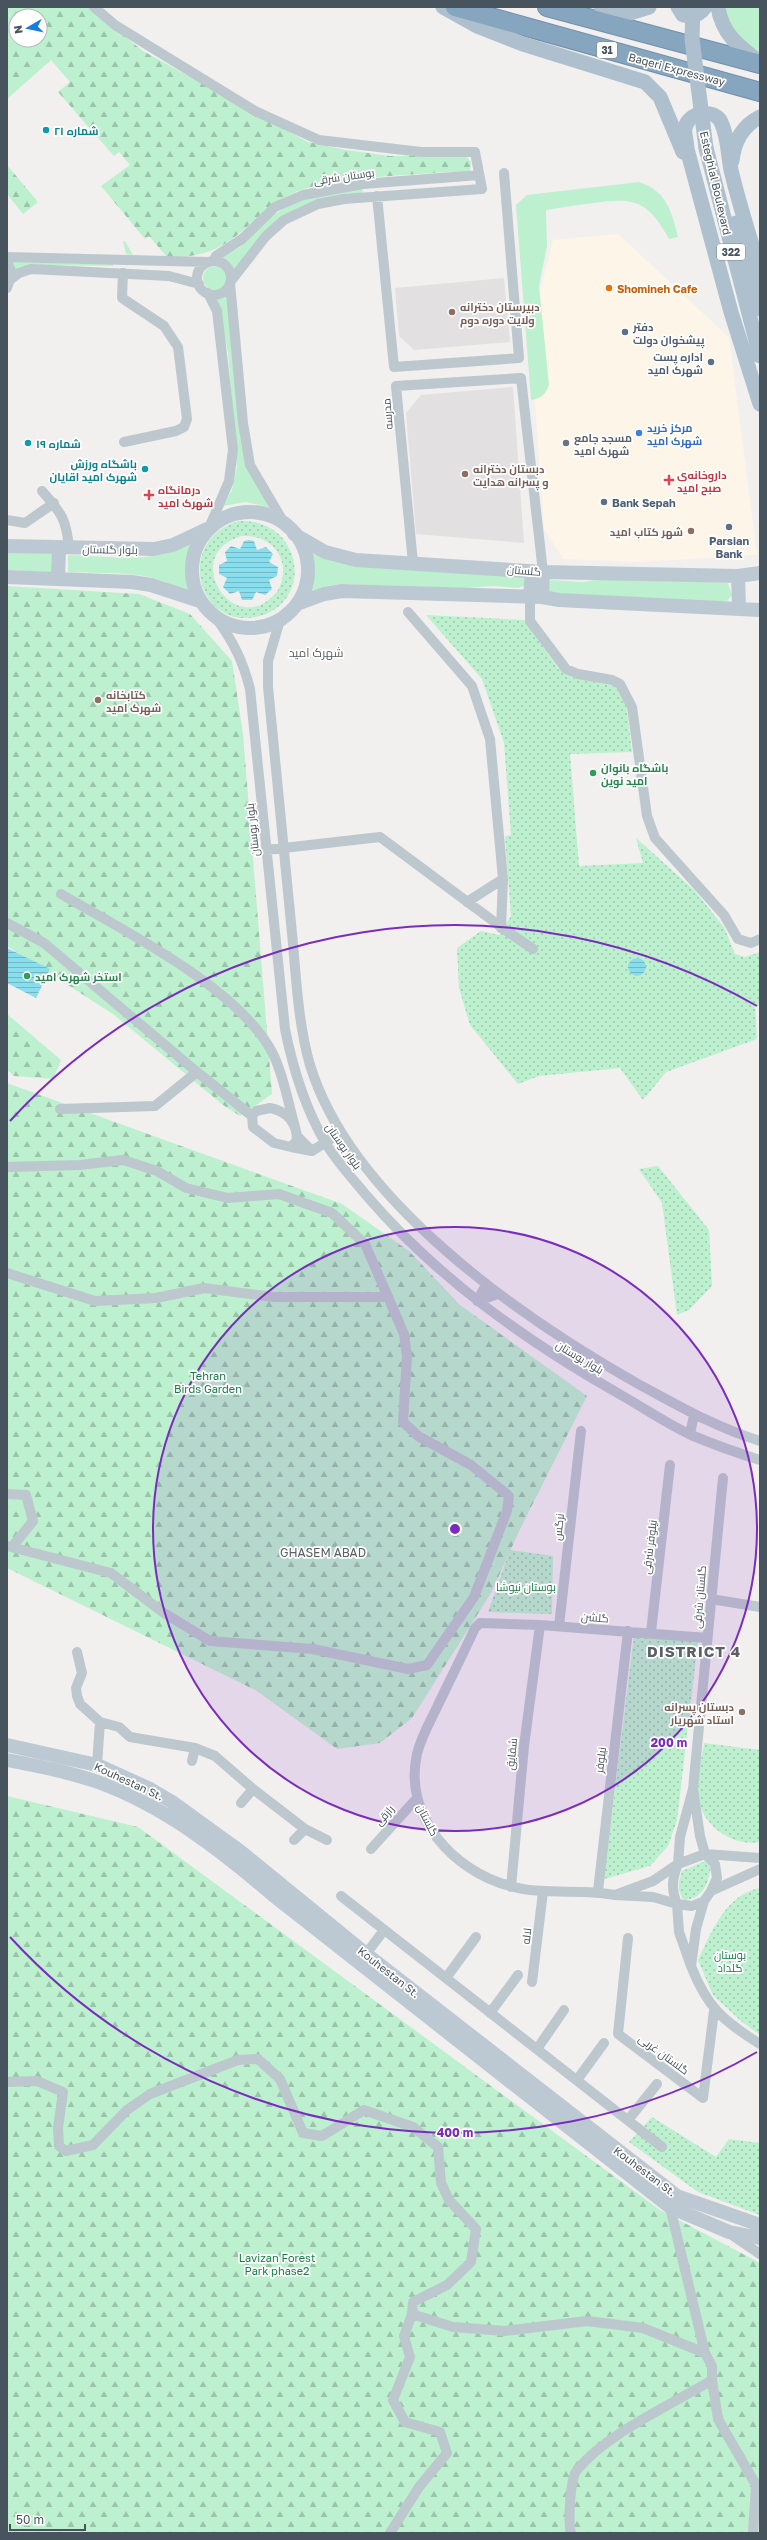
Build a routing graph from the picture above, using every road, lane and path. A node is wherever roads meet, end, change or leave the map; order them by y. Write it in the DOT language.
graph roads {
  1 [pos="94,7"];
  2 [pos="444,7"];
  3 [pos="455,7"];
  4 [pos="547,7"];
  5 [pos="600,7"];
  6 [pos="649,7"];
  7 [pos="678,7"];
  8 [pos="693,7"];
  9 [pos="704,7"];
  10 [pos="718,7"];
  11 [pos="760,63"];
  12 [pos="760,92"];
  13 [pos="760,117"];
  14 [pos="711,148"];
  15 [pos="731,172"];
  16 [pos="504,173"];
  17 [pos="479,175"];
  18 [pos="693,176"];
  19 [pos="377,196"];
  20 [pos="7,257"];
  21 [pos="7,262"];
  22 [pos="210,262"];
  23 [pos="760,271"];
  24 [pos="123,273"];
  25 [pos="230,282"];
  26 [pos="9,284"];
  27 [pos="199,284"];
  28 [pos="208,293"];
  29 [pos="760,309"];
  30 [pos="760,356"];
  31 [pos="760,404"];
  32 [pos="124,442"];
  33 [pos="44,489"];
  34 [pos="53,502"];
  35 [pos="7,520"];
  36 [pos="284,523"];
  37 [pos="209,528"];
  38 [pos="294,534"];
  39 [pos="7,546"];
  40 [pos="64,548"];
  41 [pos="413,563"];
  42 [pos="538,571"];
  43 [pos="760,573"];
  44 [pos="738,576"];
  45 [pos="7,577"];
  46 [pos="58,579"];
  47 [pos="536,597"];
  48 [pos="200,601"];
  49 [pos="297,604"];
  50 [pos="738,607"];
  51 [pos="760,610"];
  52 [pos="408,612"];
  53 [pos="216,618"];
  54 [pos="280,620"];
  55 [pos="284,848"];
  56 [pos="266,850"];
  57 [pos="503,879"];
  58 [pos="61,894"];
  59 [pos="467,902"];
  60 [pos="7,923"];
  61 [pos="501,928"];
  62 [pos="760,939"];
  63 [pos="533,949"];
  64 [pos="302,1026"];
  65 [pos="285,1029"];
  66 [pos="197,1072"];
  67 [pos="284,1087"];
  68 [pos="60,1109"];
  69 [pos="277,1109"];
  70 [pos="252,1116"];
  71 [pos="296,1131"];
  72 [pos="340,1133"];
  73 [pos="325,1143"];
  74 [pos="291,1147"];
  75 [pos="312,1151"];
  76 [pos="7,1167"];
  77 [pos="7,1273"];
  78 [pos="486,1285"];
  79 [pos="498,1294"];
  80 [pos="388,1297"];
  81 [pos="477,1301"];
  82 [pos="694,1415"];
  83 [pos="581,1431"];
  84 [pos="690,1434"];
  85 [pos="760,1442"];
  86 [pos="760,1460"];
  87 [pos="670,1465"];
  88 [pos="723,1478"];
  89 [pos="7,1494"];
  90 [pos="10,1547"];
  91 [pos="711,1599"];
  92 [pos="760,1607"];
  93 [pos="480,1623"];
  94 [pos="540,1625"];
  95 [pos="559,1626"];
  96 [pos="628,1631"];
  97 [pos="651,1632"];
  98 [pos="707,1638"];
  99 [pos="77,1652"];
  100 [pos="100,1722"];
  101 [pos="7,1745"];
  102 [pos="195,1748"];
  103 [pos="7,1760"];
  104 [pos="192,1761"];
  105 [pos="97,1765"];
  106 [pos="253,1789"];
  107 [pos="693,1789"];
  108 [pos="417,1798"];
  109 [pos="241,1803"];
  110 [pos="304,1829"];
  111 [pos="294,1840"];
  112 [pos="327,1840"];
  113 [pos="371,1849"];
  114 [pos="705,1854"];
  115 [pos="760,1858"];
  116 [pos="678,1864"];
  117 [pos="760,1869"];
  118 [pos="511,1887"];
  119 [pos="598,1891"];
  120 [pos="544,1892"];
  121 [pos="711,1892"];
  122 [pos="615,1895"];
  123 [pos="341,1896"];
  124 [pos="704,1901"];
  125 [pos="677,1904"];
  126 [pos="384,1930"];
  127 [pos="476,1937"];
  128 [pos="628,1938"];
  129 [pos="366,1954"];
  130 [pos="691,1966"];
  131 [pos="518,1975"];
  132 [pos="446,1978"];
  133 [pos="532,1982"];
  134 [pos="564,2010"];
  135 [pos="714,2011"];
  136 [pos="490,2013"];
  137 [pos="604,2043"];
  138 [pos="760,2044"];
  139 [pos="537,2049"];
  140 [pos="577,2080"];
  141 [pos="7,2082"];
  142 [pos="656,2084"];
  143 [pos="628,2120"];
  144 [pos="662,2147"];
  145 [pos="670,2207"];
  146 [pos="760,2225"];
  147 [pos="729,2232"];
  148 [pos="760,2238"];
  149 [pos="760,2254"];
  150 [pos="412,2314"];
  151 [pos="705,2353"];
  152 [pos="712,2380"];
  153 [pos="390,2533"];
  154 [pos="571,2533"];
  155 [pos="753,2533"];
  1 -- 17 [label="street"];
  2 -- 18 [label="main road"];
  3 -- 12 [label="highway, Baqeri Expressway / 31"];
  4 -- 11 [label="highway, 31"];
  5 -- 6 [label="main road"];
  7 -- 9 [label="main road"];
  8 -- 14 [label="main road, Esteghlal Boulevard / 322, bridge"];
  9 -- 14 [label="main road, Esteghlal Boulevard / 322"];
  10 -- 11 [label="main road"];
  13 -- 15 [label="main road"];
  14 -- 29 [label="main road, Esteghlal Boulevard / 322"];
  14 -- 30 [label="main road, Esteghlal Boulevard / 322"];
  15 -- 18 [label="main road"];
  15 -- 23 [label="main road"];
  16 -- 19 [label="street"];
  17 -- 19 [label="street, بوستان شرقی"];
  17 -- 22 [label="street, بوستان شرقی"];
  18 -- 31 [label="main road"];
  19 -- 25 [label="street, بوستان شرقی"];
  20 -- 22 [label="street"];
  21 -- 26 [label="street"];
  22 -- 25 [label="street"];
  22 -- 27 [label="street"];
  24 -- 26 [label="street"];
  24 -- 27 [label="street"];
  24 -- 32 [label="street"];
  25 -- 28 [label="street"];
  25 -- 36 [label="street"];
  27 -- 28 [label="street"];
  28 -- 37 [label="street"];
  33 -- 34 [label="street"];
  34 -- 35 [label="street"];
  34 -- 40 [label="street"];
  36 -- 37 [label="main road"];
  36 -- 38 [label="main road"];
  37 -- 40 [label="main road, بلوار گلستان"];
  37 -- 48 [label="main road"];
  38 -- 41 [label="main road, گلستان"];
  38 -- 49 [label="main road"];
  39 -- 40 [label="main road, بلوار گلستان"];
  40 -- 46 [label="main road"];
  41 -- 42 [label="main road, گلستان"];
  41 -- 42 [label="street, مدرسه"];
  42 -- 44 [label="main road, گلستان"];
  42 -- 47 [label="main road"];
  43 -- 44 [label="main road, گلستان"];
  44 -- 50 [label="main road"];
  45 -- 46 [label="main road"];
  46 -- 48 [label="main road"];
  47 -- 49 [label="main road"];
  47 -- 50 [label="main road"];
  47 -- 62 [label="street"];
  48 -- 53 [label="main road"];
  49 -- 54 [label="main road"];
  50 -- 51 [label="main road"];
  52 -- 57 [label="street"];
  53 -- 54 [label="main road"];
  53 -- 56 [label="street, بلوار بوستان"];
  54 -- 55 [label="street, بلوار بوستان"];
  55 -- 56 [label="street"];
  55 -- 59 [label="street"];
  55 -- 64 [label="street, بلوار بوستان"];
  56 -- 65 [label="street, بلوار بوستان"];
  57 -- 59 [label="street"];
  57 -- 61 [label="street"];
  58 -- 67 [label="street"];
  59 -- 61 [label="street"];
  60 -- 66 [label="street"];
  61 -- 63 [label="street"];
  64 -- 65 [label="street"];
  64 -- 72 [label="street, بلوار بوستان"];
  65 -- 73 [label="street, بلوار بوستان"];
  66 -- 68 [label="street"];
  66 -- 70 [label="street"];
  67 -- 69 [label="street"];
  67 -- 71 [label="street"];
  69 -- 70 [label="street"];
  69 -- 71 [label="street"];
  70 -- 74 [label="street"];
  71 -- 74 [label="street"];
  71 -- 75 [label="street"];
  72 -- 73 [label="street"];
  72 -- 78 [label="street, بلوار بوستان"];
  73 -- 75 [label="street"];
  73 -- 81 [label="street, بلوار بوستان"];
  74 -- 75 [label="street"];
  76 -- 80 [label="street"];
  77 -- 80 [label="street"];
  78 -- 79 [label="street, بلوار بوستان"];
  78 -- 81 [label="street"];
  79 -- 81 [label="street"];
  79 -- 82 [label="street, بلوار بوستان"];
  80 -- 90 [label="street"];
  81 -- 84 [label="street, بلوار بوستان"];
  82 -- 84 [label="street"];
  82 -- 85 [label="street, بلوار بوستان"];
  83 -- 95 [label="street, نرگس"];
  84 -- 86 [label="street, بلوار بوستان"];
  87 -- 97 [label="street, نیلوفر شرقی"];
  88 -- 91 [label="street, گلستان شرقی"];
  89 -- 90 [label="street"];
  91 -- 92 [label="street"];
  91 -- 98 [label="street, گلستان شرقی"];
  93 -- 94 [label="street, گلشن"];
  93 -- 108 [label="street, گلستان"];
  94 -- 95 [label="street, گلشن"];
  94 -- 118 [label="street, شقایق"];
  95 -- 96 [label="street, گلشن"];
  96 -- 97 [label="street, گلشن"];
  96 -- 119 [label="street, نیلوفر"];
  97 -- 98 [label="street, گلشن"];
  98 -- 107 [label="street, گلستان شرقی"];
  99 -- 100 [label="street"];
  100 -- 102 [label="street"];
  100 -- 105 [label="street"];
  101 -- 105 [label="main road, Kouhestan St."];
  102 -- 104 [label="street"];
  102 -- 106 [label="street"];
  103 -- 145 [label="main road, Kouhestan St."];
  105 -- 129 [label="main road, Kouhestan St."];
  106 -- 109 [label="street"];
  106 -- 110 [label="street"];
  107 -- 114 [label="street"];
  107 -- 116 [label="street"];
  108 -- 113 [label="street, رازقی"];
  108 -- 118 [label="street, گلستان"];
  110 -- 111 [label="street"];
  110 -- 112 [label="street"];
  114 -- 115 [label="street"];
  114 -- 116 [label="street"];
  114 -- 121 [label="street"];
  116 -- 122 [label="street"];
  116 -- 125 [label="street"];
  117 -- 121 [label="street"];
  118 -- 120 [label="street, گلستان"];
  119 -- 120 [label="street, گلستان"];
  119 -- 122 [label="street, گلستان"];
  120 -- 133 [label="street, لاله"];
  121 -- 124 [label="street"];
  122 -- 125 [label="street, گلستان"];
  123 -- 126 [label="street"];
  124 -- 125 [label="street"];
  124 -- 130 [label="street"];
  125 -- 130 [label="street"];
  126 -- 129 [label="street"];
  126 -- 132 [label="street"];
  127 -- 132 [label="street"];
  128 -- 135 [label="street, گلستان غربی"];
  129 -- 146 [label="main road, Kouhestan St."];
  130 -- 135 [label="street"];
  131 -- 136 [label="street"];
  132 -- 136 [label="street"];
  134 -- 139 [label="street"];
  135 -- 138 [label="street"];
  136 -- 139 [label="street"];
  137 -- 140 [label="street"];
  139 -- 140 [label="street"];
  140 -- 143 [label="street"];
  141 -- 150 [label="street"];
  142 -- 143 [label="street"];
  143 -- 144 [label="street"];
  145 -- 147 [label="main road, Kouhestan St."];
  145 -- 151 [label="street"];
  147 -- 148 [label="main road, Kouhestan St."];
  147 -- 149 [label="street"];
  150 -- 151 [label="street"];
  150 -- 153 [label="street"];
  151 -- 152 [label="street"];
  152 -- 154 [label="street"];
  152 -- 155 [label="street"];
}
